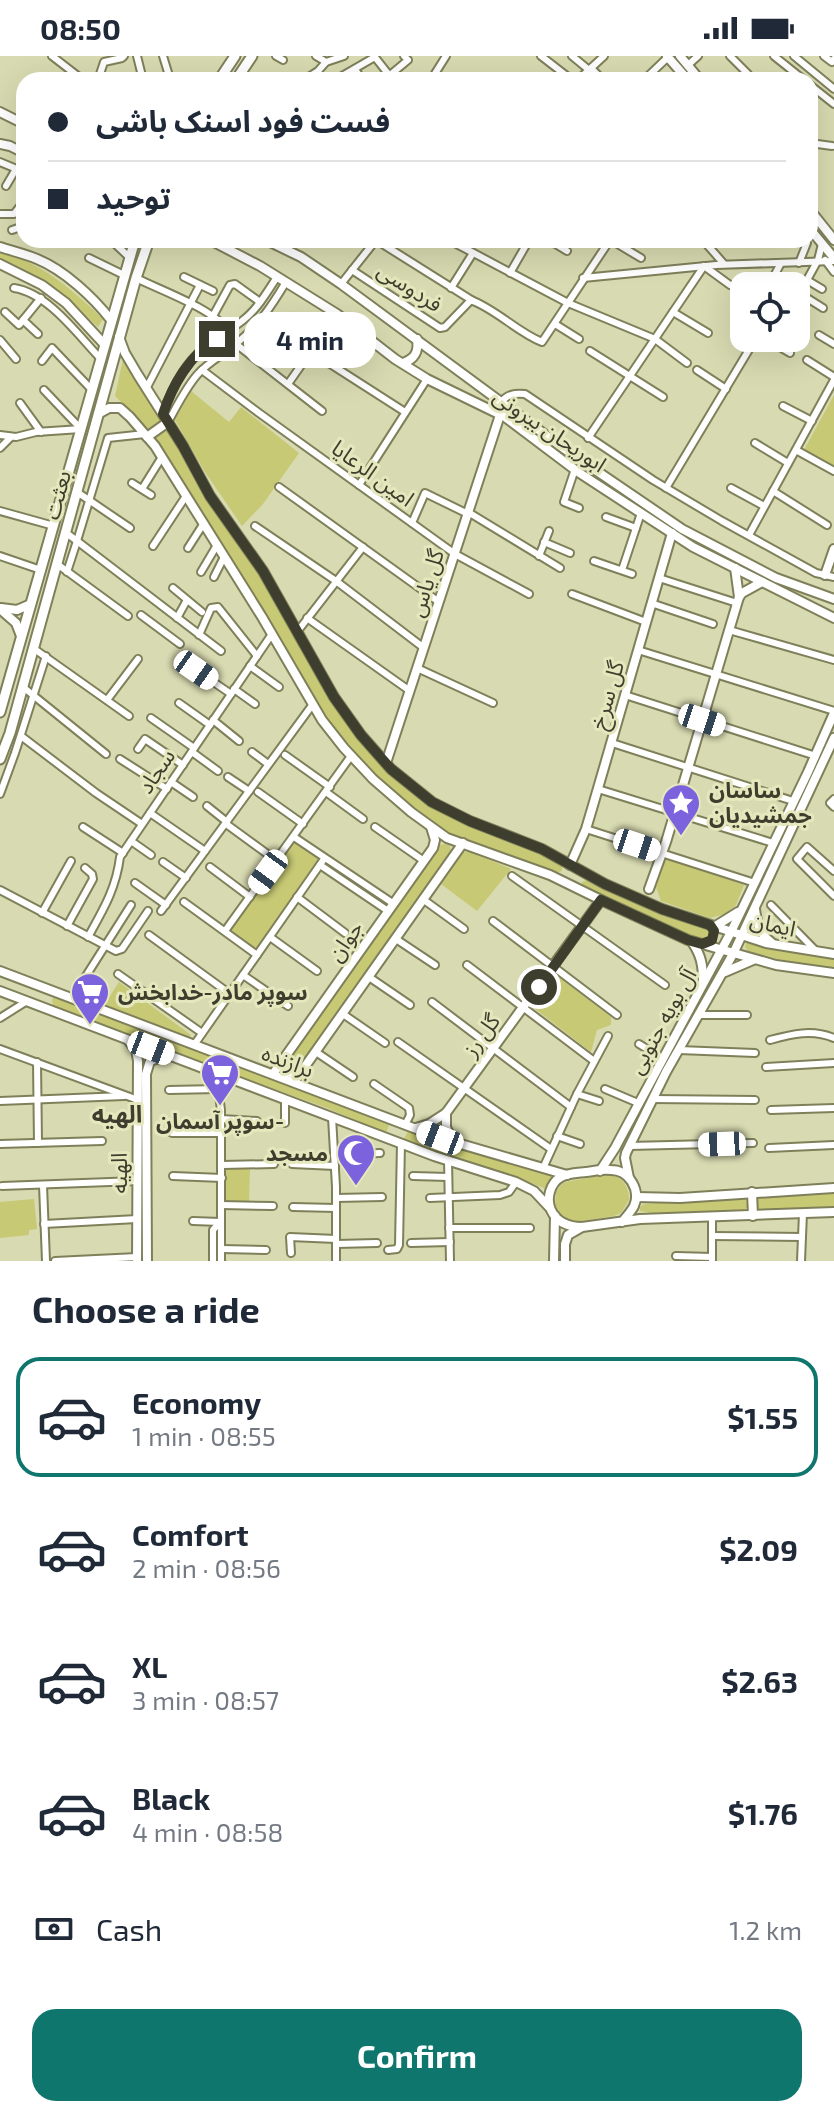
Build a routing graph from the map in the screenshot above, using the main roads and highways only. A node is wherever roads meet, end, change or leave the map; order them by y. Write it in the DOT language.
graph roads {
  1 [pos="668,56"];
  2 [pos="685,72"];
  3 [pos="818,220"];
  4 [pos="818,239"];
  5 [pos="834,240"];
  6 [pos="0,247"];
  7 [pos="132,248"];
  8 [pos="146,248"];
  9 [pos="230,248"];
  10 [pos="282,248"];
  11 [pos="828,260"];
  12 [pos="0,264"];
  13 [pos="111,320"];
  14 [pos="119,337"];
  15 [pos="417,339"];
  16 [pos="104,344"];
  17 [pos="403,363"];
  18 [pos="98,414"];
  19 [pos="500,415"];
  20 [pos="166,418"];
  21 [pos="146,435"];
  22 [pos="672,533"];
  23 [pos="834,549"];
  24 [pos="735,568"];
  25 [pos="830,576"];
  26 [pos="762,582"];
  27 [pos="834,599"];
  28 [pos="738,600"];
  29 [pos="31,604"];
  30 [pos="0,609"];
  31 [pos="833,618"];
  32 [pos="22,637"];
  33 [pos="0,712"];
  34 [pos="834,712"];
  35 [pos="834,738"];
  36 [pos="0,759"];
  37 [pos="386,763"];
  38 [pos="431,826"];
  39 [pos="463,843"];
  40 [pos="433,848"];
  41 [pos="452,859"];
  42 [pos="567,863"];
  43 [pos="554,876"];
  44 [pos="591,877"];
  45 [pos="649,889"];
  46 [pos="582,891"];
  47 [pos="636,897"];
  48 [pos="601,900"];
  49 [pos="657,906"];
  50 [pos="742,909"];
  51 [pos="755,909"];
  52 [pos="712,926"];
  53 [pos="731,932"];
  54 [pos="746,937"];
  55 [pos="691,941"];
  56 [pos="702,944"];
  57 [pos="775,944"];
  58 [pos="721,950"];
  59 [pos="834,954"];
  60 [pos="738,955"];
  61 [pos="754,959"];
  62 [pos="0,971"];
  63 [pos="834,973"];
  64 [pos="721,975"];
  65 [pos="703,984"];
  66 [pos="52,990"];
  67 [pos="0,991"];
  68 [pos="46,1008"];
  69 [pos="128,1039"];
  70 [pos="169,1055"];
  71 [pos="282,1063"];
  72 [pos="143,1065"];
  73 [pos="302,1071"];
  74 [pos="273,1074"];
  75 [pos="294,1082"];
  76 [pos="446,1113"];
  77 [pos="392,1120"];
  78 [pos="410,1126"];
  79 [pos="385,1137"];
  80 [pos="452,1141"];
  81 [pos="401,1143"];
  82 [pos="600,1171"];
  83 [pos="567,1175"];
  84 [pos="629,1178"];
  85 [pos="834,1188"];
  86 [pos="752,1192"];
  87 [pos="636,1197"];
  88 [pos="549,1207"];
  89 [pos="834,1212"];
  90 [pos="555,1216"];
  91 [pos="753,1216"];
  92 [pos="622,1222"];
  93 [pos="582,1227"];
  94 [pos="137,1259"];
  95 [pos="147,1261"];
  96 [pos="554,1261"];
  97 [pos="565,1261"];
  1 -- 2 [label="main road"];
  3 -- 5 [label="main road"];
  4 -- 11 [label="main road"];
  6 -- 13 [label="main road"];
  7 -- 13 [label="main road, بعثت"];
  8 -- 14 [label="main road, بعثت"];
  9 -- 17 [label="main road, ابوریحان بیرونی"];
  10 -- 15 [label="main road, ابوریحان بیرونی"];
  12 -- 16 [label="main road"];
  13 -- 16 [label="main road, بعثت"];
  14 -- 18 [label="main road, بعثت"];
  14 -- 20 [label="main road, ایمان"];
  15 -- 17 [label="main road"];
  15 -- 27 [label="main road, ابوریحان بیرونی"];
  16 -- 29 [label="main road, بعثت"];
  17 -- 19 [label="main road, ابوریحان بیرونی"];
  18 -- 21 [label="main road, ایمان"];
  18 -- 36 [label="main road, بعثت"];
  19 -- 22 [label="main road, ابوریحان بیرونی"];
  19 -- 37 [label="main road, گل یاس"];
  20 -- 21 [label="main road"];
  20 -- 37 [label="main road, ایمان"];
  21 -- 38 [label="main road, ایمان"];
  22 -- 24 [label="main road, ابوریحان بیرونی"];
  22 -- 42 [label="main road, گل سرخ"];
  23 -- 25 [label="main road"];
  24 -- 26 [label="main road, ابوریحان بیرونی"];
  24 -- 28 [label="main road"];
  26 -- 28 [label="main road"];
  26 -- 31 [label="main road, ابوریحان بیرونی"];
  28 -- 45 [label="main road"];
  29 -- 30 [label="main road"];
  29 -- 32 [label="main road, بعثت"];
  30 -- 32 [label="main road"];
  32 -- 33 [label="main road, بعثت"];
  34 -- 50 [label="main road, آل بویه جنوبی"];
  35 -- 51 [label="main road"];
  37 -- 42 [label="main road, ایمان"];
  38 -- 39 [label="main road, ایمان"];
  38 -- 40 [label="main road"];
  39 -- 41 [label="main road, جوان"];
  39 -- 43 [label="main road, ایمان"];
  40 -- 41 [label="main road"];
  40 -- 71 [label="main road, جوان"];
  41 -- 73 [label="main road, جوان"];
  42 -- 43 [label="main road, گل سرخ"];
  42 -- 44 [label="main road, ایمان"];
  43 -- 46 [label="main road, ایمان"];
  44 -- 46 [label="main road"];
  44 -- 47 [label="main road, ایمان"];
  45 -- 47 [label="main road"];
  45 -- 49 [label="main road"];
  46 -- 48 [label="main road, ایمان"];
  47 -- 49 [label="main road, ایمان"];
  48 -- 55 [label="main road, ایمان"];
  48 -- 76 [label="main road, گل رز"];
  49 -- 52 [label="main road, ایمان"];
  50 -- 52 [label="main road"];
  50 -- 53 [label="main road, آل بویه جنوبی"];
  51 -- 54 [label="main road"];
  51 -- 57 [label="main road"];
  52 -- 53 [label="main road, ایمان"];
  52 -- 56 [label="main road"];
  53 -- 54 [label="main road, ایمان"];
  53 -- 58 [label="main road, آل بویه جنوبی"];
  54 -- 57 [label="main road, ایمان"];
  54 -- 60 [label="main road, آل بویه جنوبی"];
  55 -- 56 [label="main road, ایمان"];
  55 -- 65 [label="main road"];
  56 -- 58 [label="main road, ایمان"];
  57 -- 59 [label="main road, ایمان"];
  58 -- 60 [label="main road, ایمان"];
  58 -- 65 [label="main road, آل بویه جنوبی"];
  60 -- 61 [label="main road, ایمان"];
  60 -- 64 [label="main road, آل بویه جنوبی"];
  61 -- 63 [label="main road, ایمان"];
  61 -- 64 [label="main road"];
  62 -- 66 [label="main road, برازنده"];
  64 -- 84 [label="main road, آل بویه جنوبی"];
  65 -- 82 [label="main road, آل بویه جنوبی"];
  66 -- 68 [label="main road"];
  66 -- 74 [label="main road, برازنده"];
  67 -- 68 [label="main road, برازنده"];
  68 -- 69 [label="main road, برازنده"];
  69 -- 70 [label="main road, برازنده"];
  69 -- 72 [label="main road, الهیه"];
  70 -- 72 [label="main road"];
  70 -- 79 [label="main road, برازنده"];
  71 -- 73 [label="main road"];
  71 -- 74 [label="main road, جوان"];
  72 -- 94 [label="main road, الهیه"];
  72 -- 95 [label="main road, الهیه"];
  73 -- 75 [label="main road, جوان"];
  74 -- 75 [label="main road, برازنده"];
  75 -- 77 [label="main road, برازنده"];
  76 -- 78 [label="main road"];
  76 -- 80 [label="main road"];
  77 -- 78 [label="main road, برازنده"];
  77 -- 79 [label="main road"];
  78 -- 80 [label="main road, برازنده"];
  78 -- 81 [label="main road"];
  79 -- 81 [label="main road, برازنده"];
  80 -- 83 [label="main road, برازنده"];
  81 -- 88 [label="main road, برازنده"];
  82 -- 83 [label="main road"];
  82 -- 84 [label="main road"];
  83 -- 88 [label="main road"];
  84 -- 87 [label="main road"];
  85 -- 86 [label="main road"];
  86 -- 87 [label="main road"];
  86 -- 91 [label="main road"];
  87 -- 92 [label="main road"];
  88 -- 90 [label="main road"];
  89 -- 91 [label="main road"];
  90 -- 93 [label="main road"];
  90 -- 96 [label="main road"];
  91 -- 92 [label="main road"];
  92 -- 93 [label="main road"];
  93 -- 97 [label="main road"];
}
